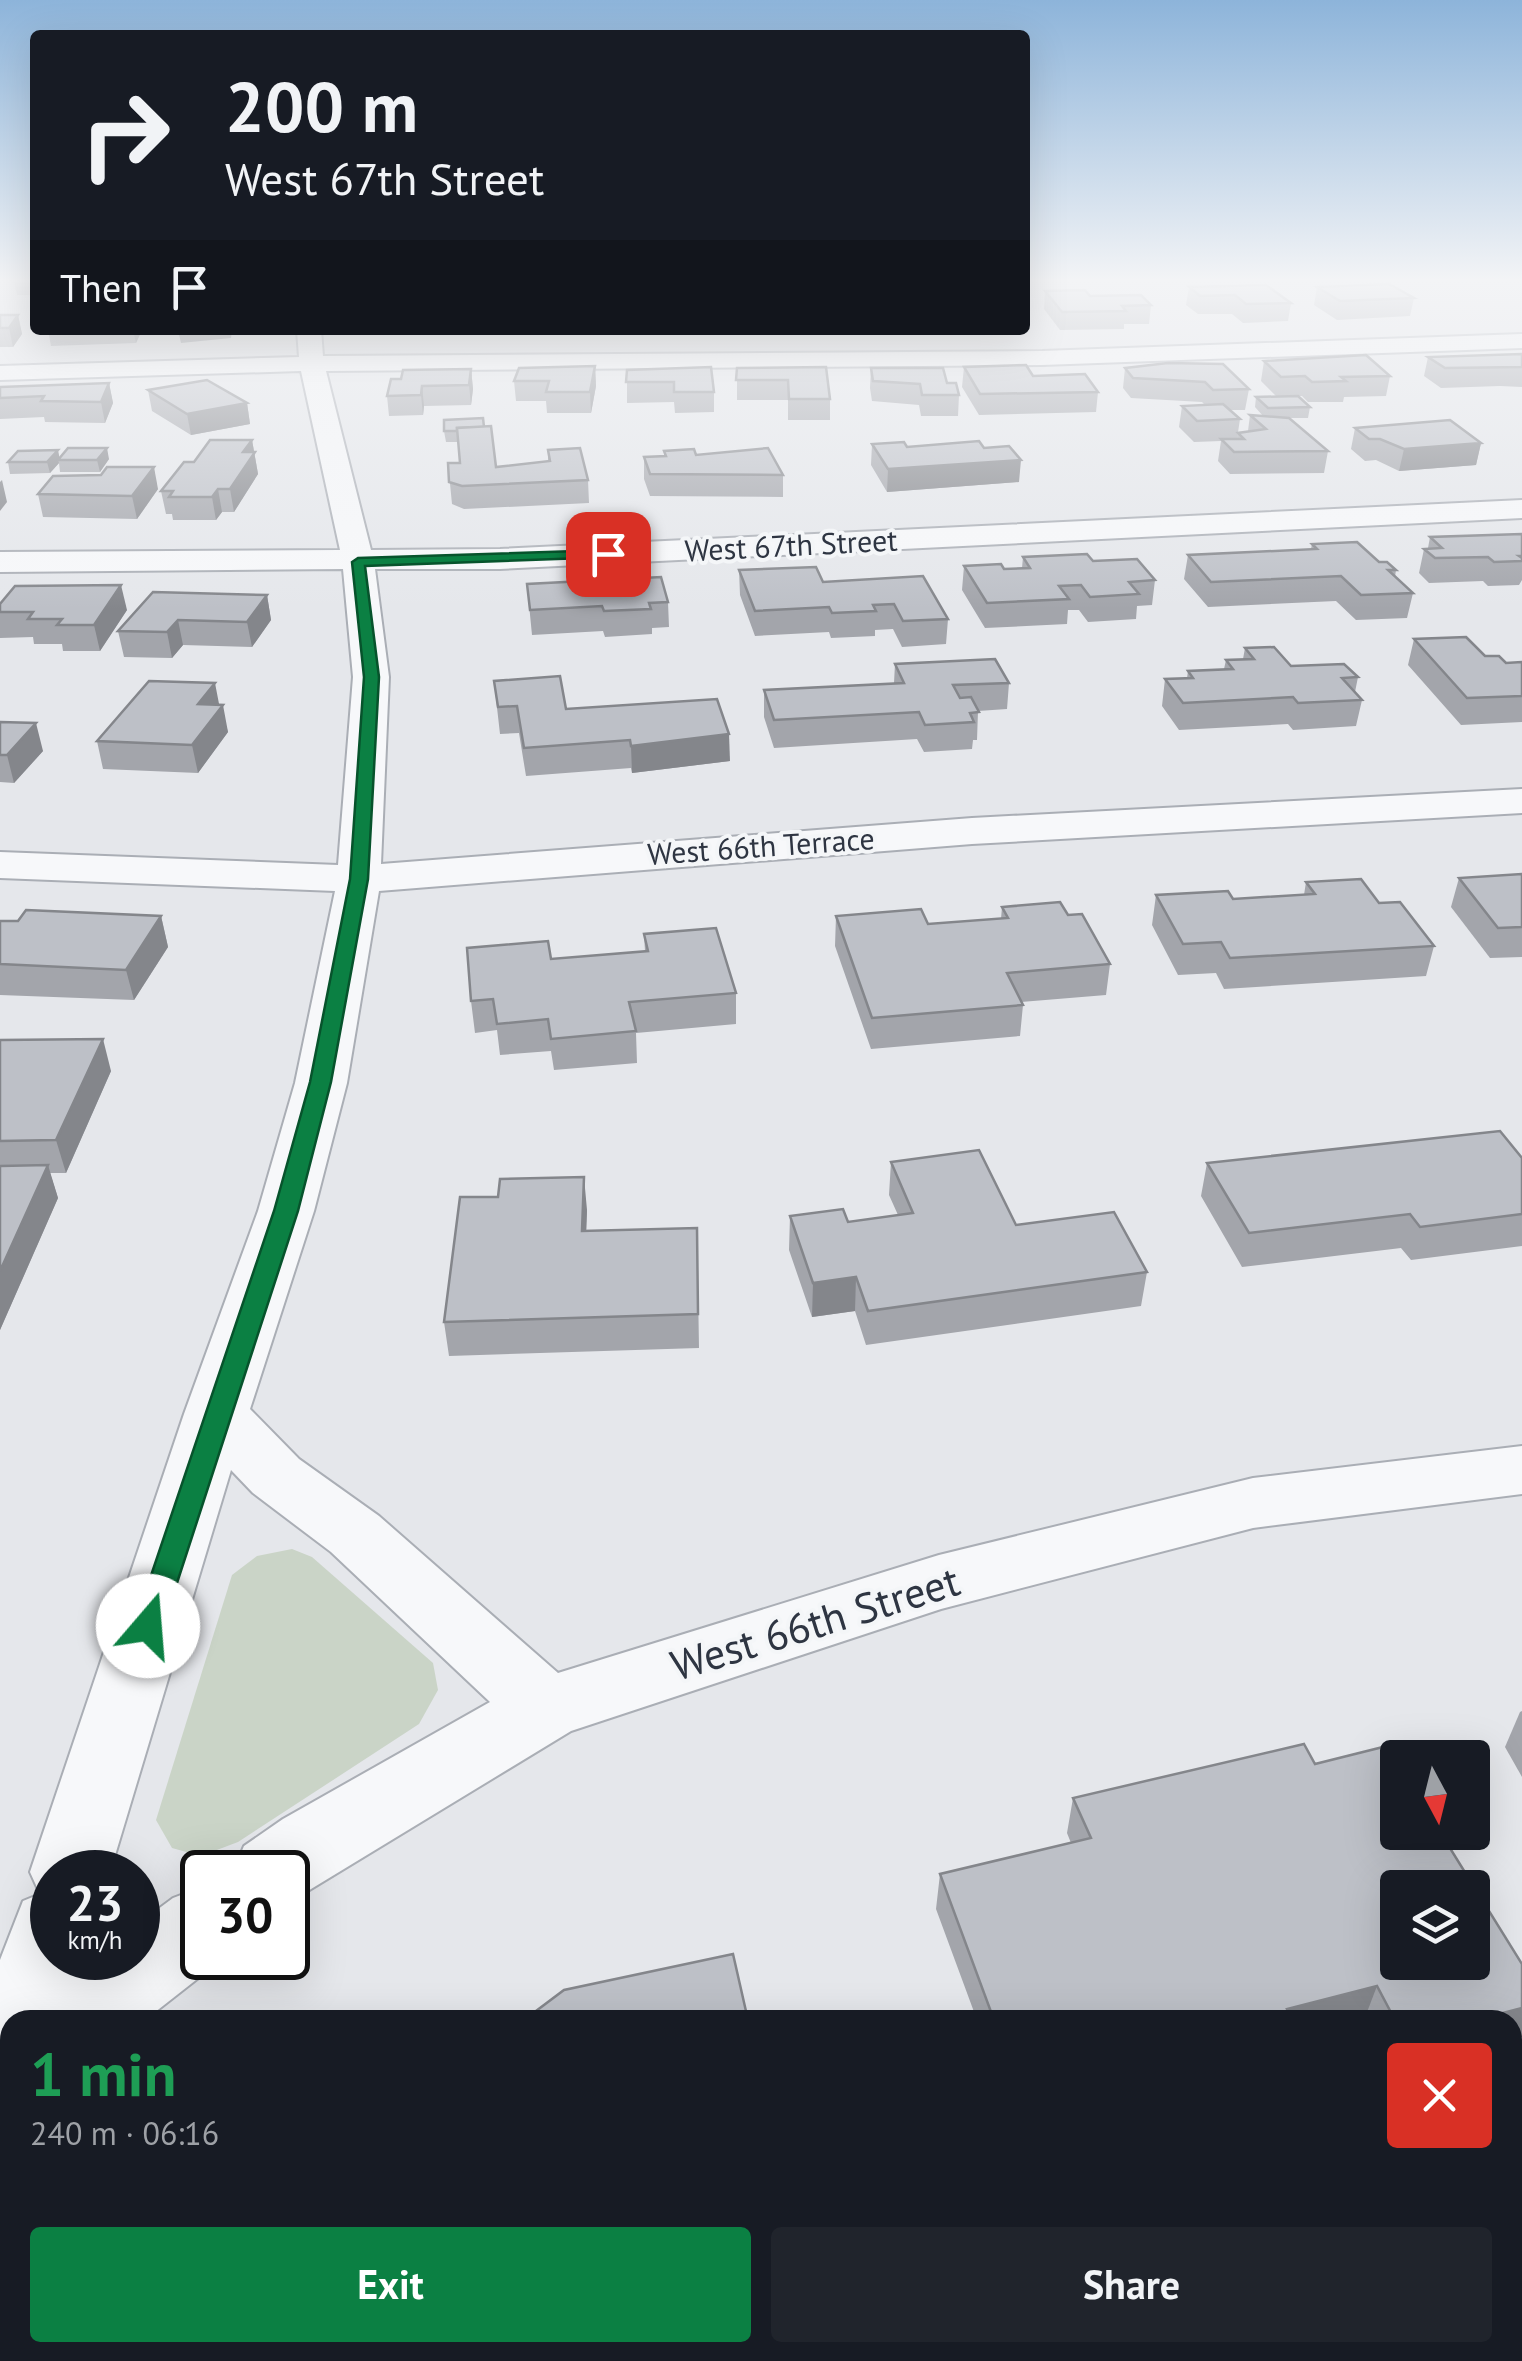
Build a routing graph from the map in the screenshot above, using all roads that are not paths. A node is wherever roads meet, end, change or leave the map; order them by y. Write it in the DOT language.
graph roads {
  1 [pos="319,389"];
  2 [pos="1522,510"];
  3 [pos="0,562"];
  4 [pos="358,562"];
  5 [pos="1522,801"];
  6 [pos="0,865"];
  7 [pos="359,879"];
  8 [pos="216,1414"];
  9 [pos="1522,1470"];
  10 [pos="546,1708"];
  11 [pos="77,1850"];
  12 [pos="302,1850"];
  13 [pos="180,1943"];
  14 [pos="36,1980"];
  15 [pos="26,2010"];
  16 [pos="90,2010"];
  1 -- 4 [label="street"];
  2 -- 4 [label="street, West 67th Street"];
  3 -- 4 [label="street, West 67th Street"];
  4 -- 7 [label="street"];
  5 -- 7 [label="street, West 66th Terrace"];
  6 -- 7 [label="street, West 66th Terrace"];
  7 -- 8 [label="street"];
  8 -- 10 [label="street"];
  8 -- 11 [label="street"];
  9 -- 10 [label="street, West 66th Street"];
  10 -- 12 [label="street, West 66th Street"];
  13 -- 16 [label="street"];
  14 -- 15 [label="street"];
}
